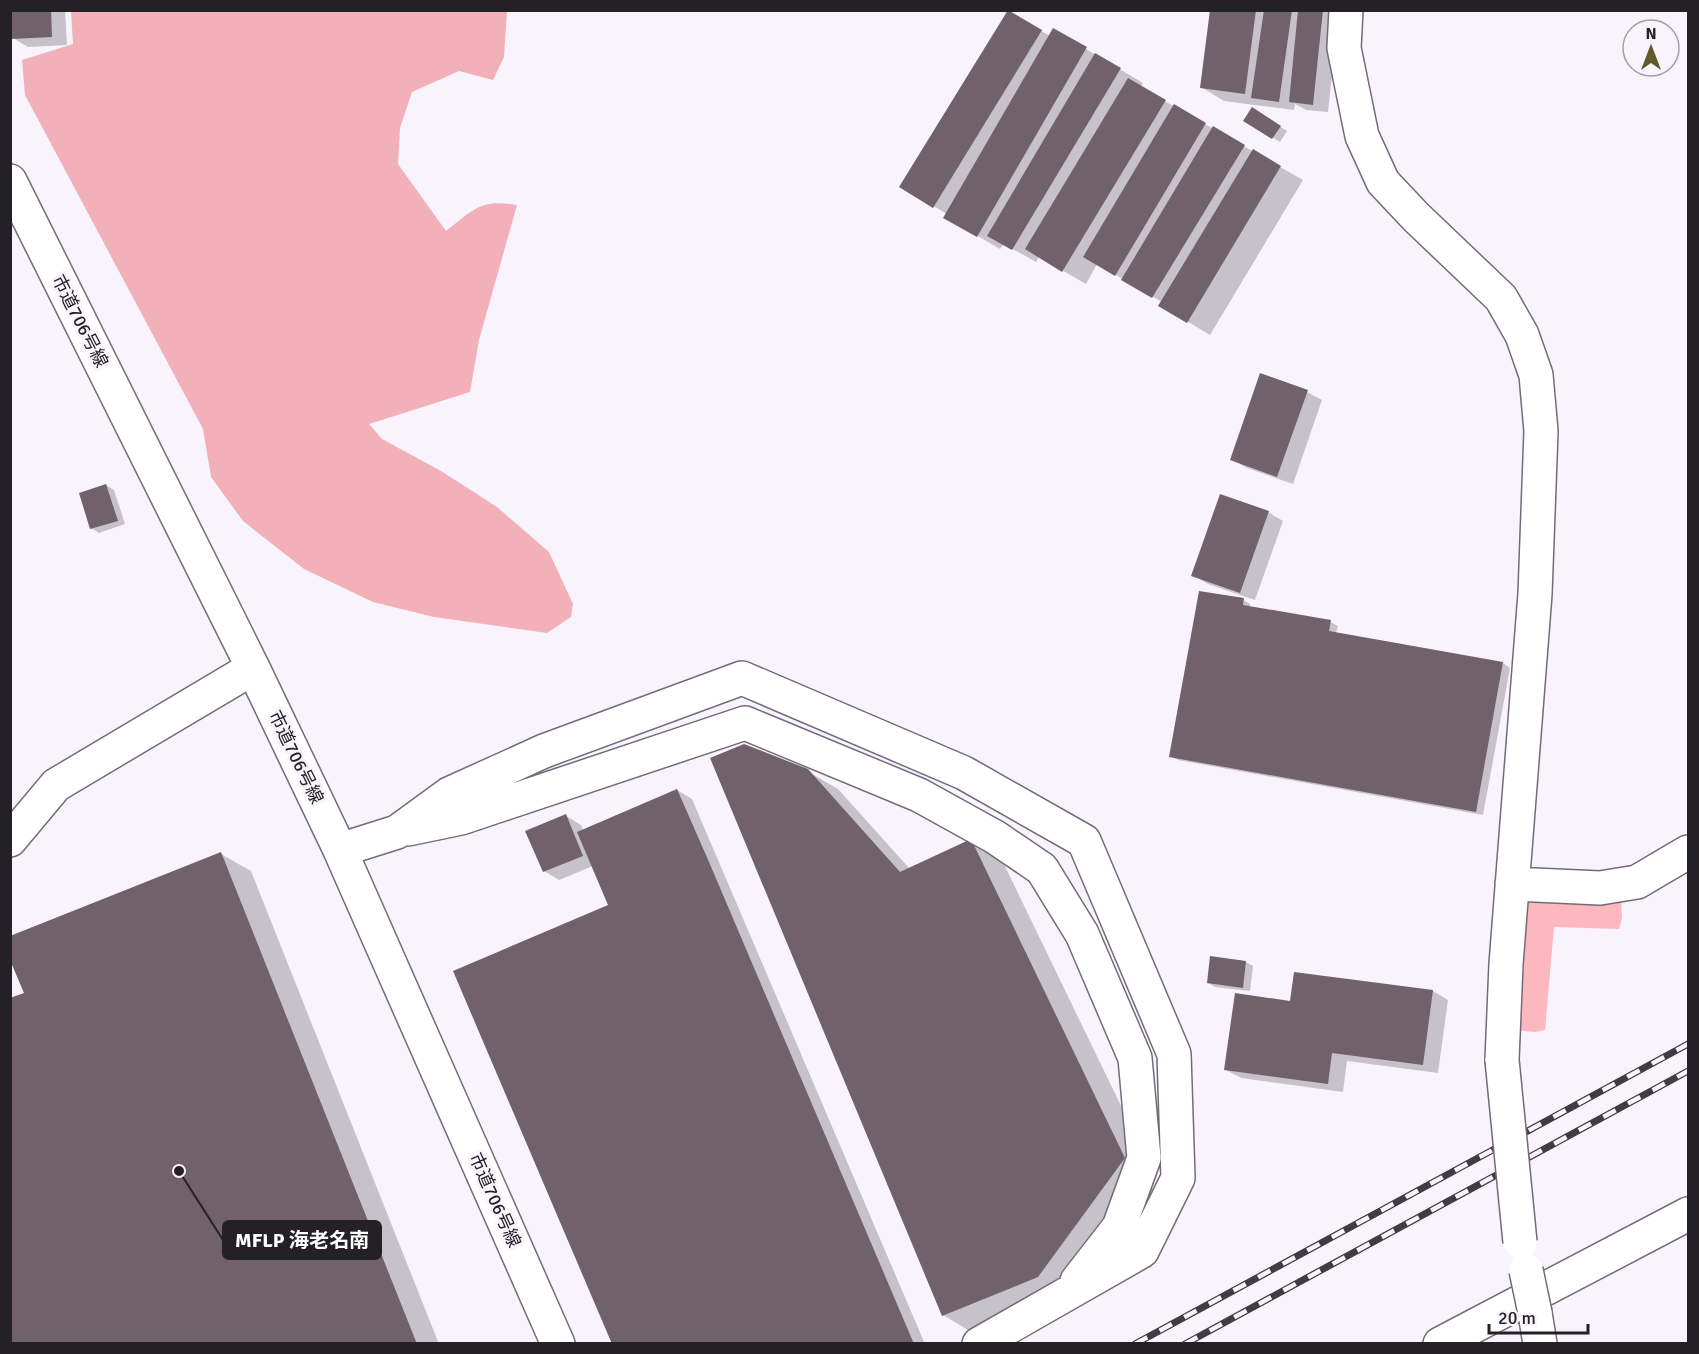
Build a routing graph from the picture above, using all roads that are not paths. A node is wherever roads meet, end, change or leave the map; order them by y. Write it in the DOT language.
graph roads {
  1 [pos="1346,10"];
  2 [pos="10,181"];
  3 [pos="253,668"];
  4 [pos="398,832"];
  5 [pos="10,840"];
  6 [pos="340,850"];
  7 [pos="1689,852"];
  8 [pos="1512,884"];
  9 [pos="1689,1214"];
  10 [pos="1067,1294"];
  11 [pos="1537,1328"];
  12 [pos="558,1344"];
  13 [pos="979,1344"];
  14 [pos="1440,1344"];
  1 -- 8 [label="street"];
  2 -- 3 [label="street, 市道706号線"];
  3 -- 5 [label="street"];
  3 -- 6 [label="street, 市道706号線"];
  4 -- 6 [label="street"];
  4 -- 10 [label="street"];
  4 -- 10 [label="street"];
  6 -- 12 [label="street, 市道706号線"];
  7 -- 8 [label="street"];
  8 -- 11 [label="street, bridge"];
  9 -- 14 [label="street"];
  10 -- 13 [label="street"];
}
